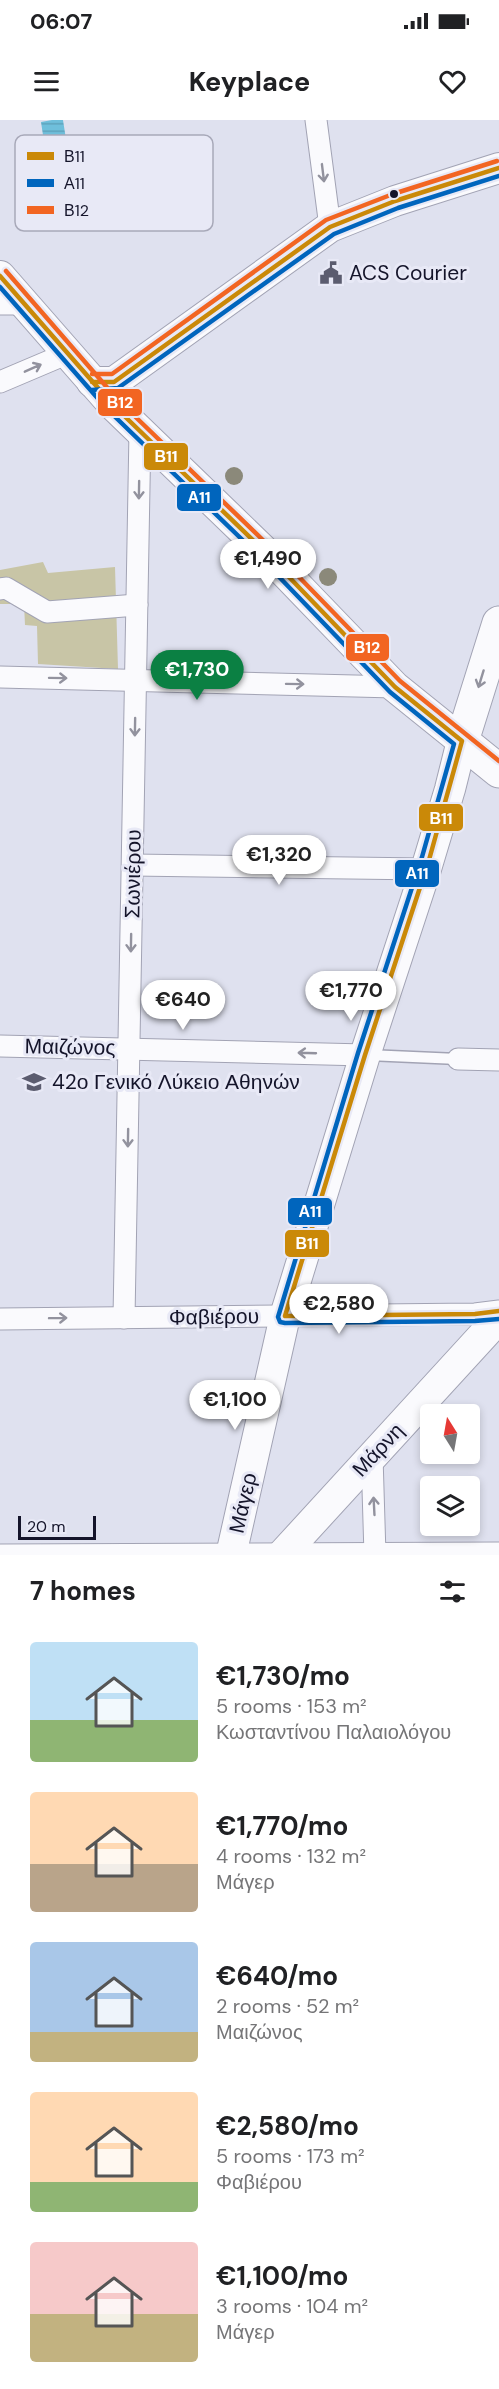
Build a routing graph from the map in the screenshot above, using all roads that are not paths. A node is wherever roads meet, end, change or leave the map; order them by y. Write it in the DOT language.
graph roads {
  1 [pos="316,120"];
  2 [pos="499,168"];
  3 [pos="330,226"];
  4 [pos="0,276"];
  5 [pos="12,304"];
  6 [pos="66,354"];
  7 [pos="0,382"];
  8 [pos="105,389"];
  9 [pos="140,431"];
  10 [pos="0,589"];
  11 [pos="137,605"];
  12 [pos="499,623"];
  13 [pos="0,677"];
  14 [pos="135,680"];
  15 [pos="395,687"];
  16 [pos="462,741"];
  17 [pos="499,771"];
  18 [pos="133,865"];
  19 [pos="426,869"];
  20 [pos="0,1046"];
  21 [pos="129,1049"];
  22 [pos="365,1055"];
  23 [pos="458,1059"];
  24 [pos="499,1060"];
  25 [pos="499,1311"];
  26 [pos="285,1316"];
  27 [pos="124,1318"];
  28 [pos="499,1318"];
  29 [pos="0,1319"];
  30 [pos="372,1456"];
  31 [pos="499,1553"];
  32 [pos="282,1554"];
  33 [pos="375,1554"];
  34 [pos="0,1555"];
  35 [pos="231,1555"];
  1 -- 3 [label="street, one-way"];
  2 -- 3 [label="main road"];
  3 -- 8 [label="main road"];
  4 -- 5 [label="main road"];
  5 -- 6 [label="main road"];
  7 -- 6 [label="street, one-way"];
  6 -- 8 [label="main road"];
  8 -- 9 [label="main road"];
  9 -- 11 [label="street, Σωνιέρου, one-way"];
  9 -- 15 [label="main road"];
  10 -- 11 [label="street"];
  11 -- 14 [label="street, Σωνιέρου"];
  12 -- 16 [label="main road, Μάγερ, one-way"];
  13 -- 14 [label="street, one-way"];
  14 -- 15 [label="street, one-way"];
  14 -- 18 [label="street, Σωνιέρου, one-way"];
  15 -- 16 [label="main road"];
  16 -- 17 [label="main road"];
  16 -- 19 [label="main road, Μάγερ"];
  18 -- 19 [label="street"];
  18 -- 21 [label="street, Σωνιέρου, one-way"];
  19 -- 22 [label="main road, Μάγερ"];
  20 -- 21 [label="street, Μαιζώνος"];
  22 -- 21 [label="street, Μαιζώνος, one-way"];
  21 -- 27 [label="street, Σωνιέρου, one-way"];
  22 -- 23 [label="lane, Μαιζώνος"];
  22 -- 26 [label="main road, Μάγερ"];
  23 -- 24 [label="street, Μαιζώνος"];
  25 -- 26 [label="street, Φαβιέρου"];
  26 -- 27 [label="street, Φαβιέρου"];
  26 -- 35 [label="main road, Μάγερ"];
  29 -- 27 [label="street, Φαβιέρου, one-way"];
  28 -- 30 [label="main road, Μάρνη"];
  30 -- 32 [label="main road, Μάρνη"];
  33 -- 30 [label="street, one-way"];
  31 -- 33 [label="street"];
  32 -- 33 [label="street"];
  32 -- 35 [label="street"];
  34 -- 35 [label="street"];
}
